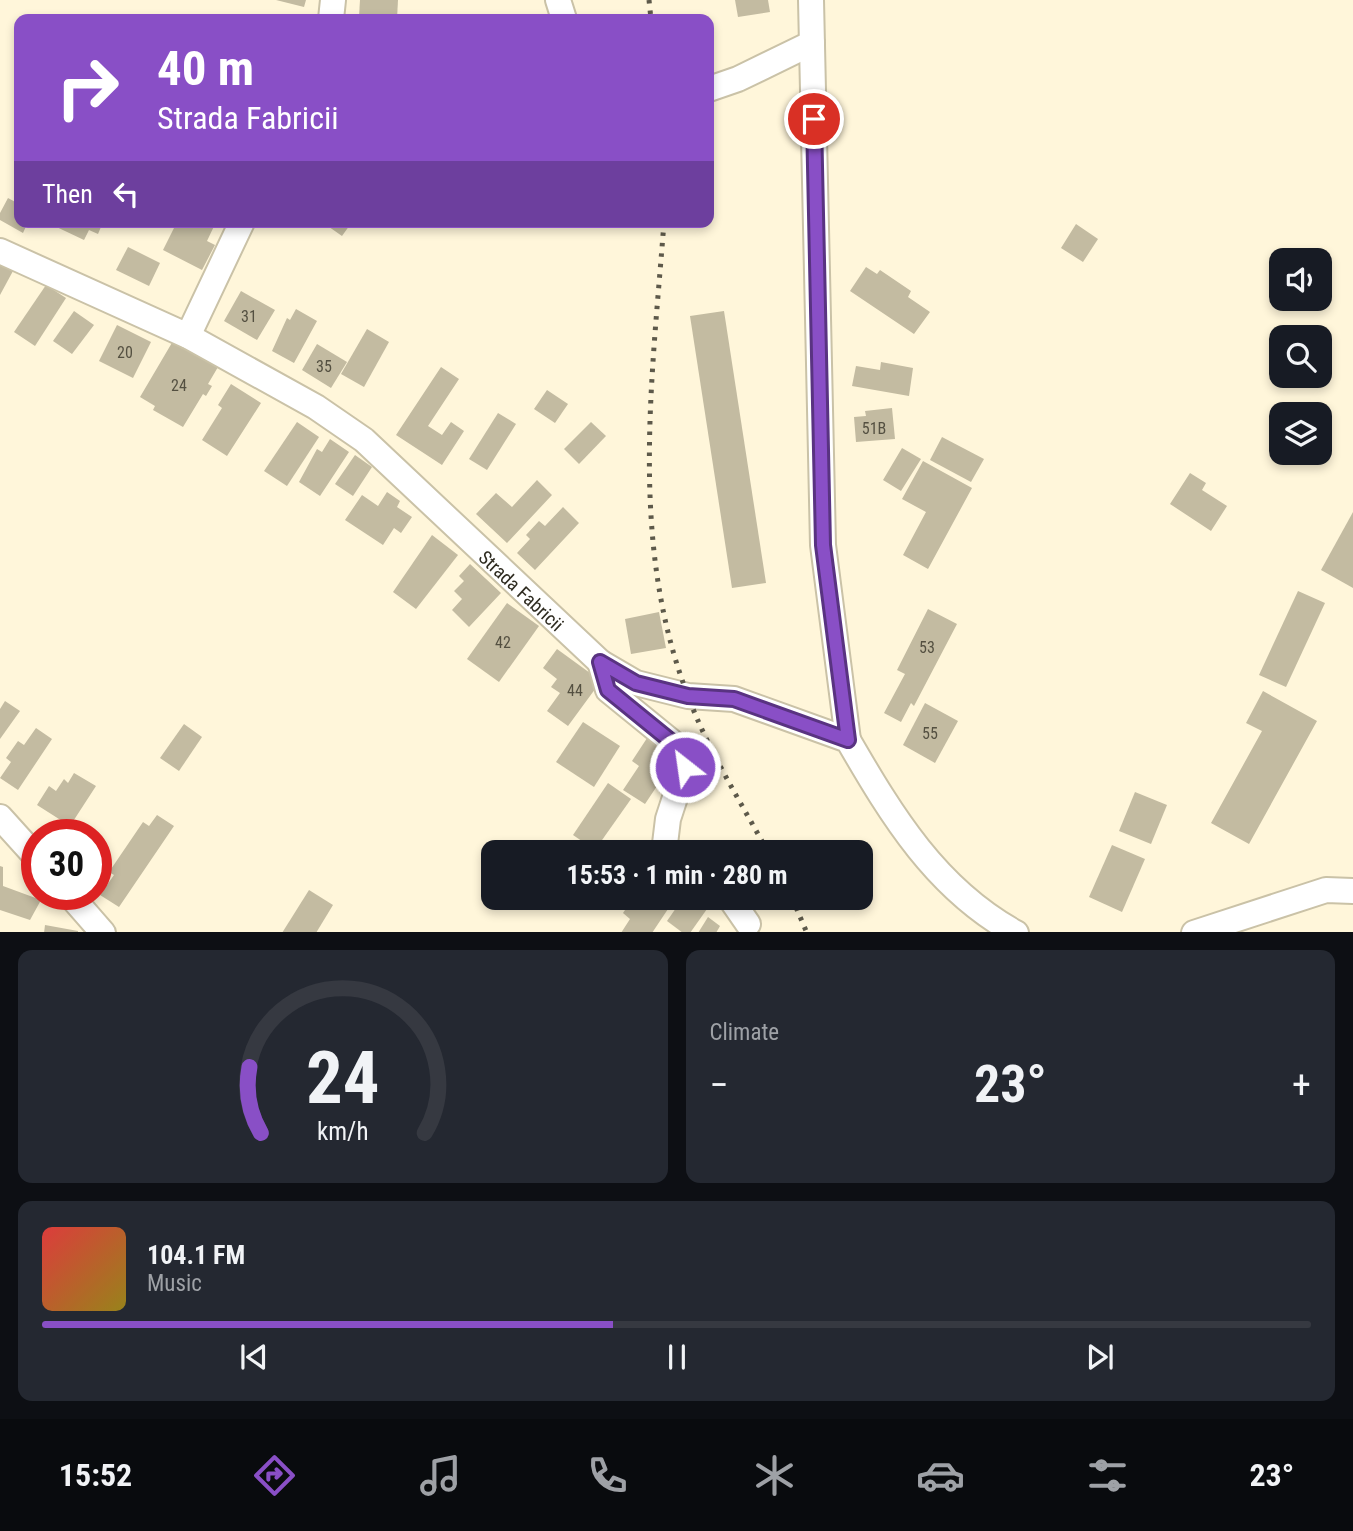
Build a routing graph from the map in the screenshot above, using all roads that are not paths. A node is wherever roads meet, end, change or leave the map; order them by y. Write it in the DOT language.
graph roads {
  1 [pos="811,0"];
  2 [pos="812,43"];
  3 [pos="714,87"];
  4 [pos="240,228"];
  5 [pos="0,251"];
  6 [pos="188,336"];
  7 [pos="600,662"];
  8 [pos="848,740"];
  9 [pos="0,817"];
  10 [pos="21,840"];
  11 [pos="665,840"];
  12 [pos="1353,891"];
  13 [pos="83,910"];
  14 [pos="738,910"];
  15 [pos="748,924"];
  16 [pos="102,932"];
  17 [pos="1014,932"];
  18 [pos="1197,932"];
  1 -- 2 [label="street"];
  2 -- 3 [label="street"];
  2 -- 8 [label="street"];
  4 -- 6 [label="street"];
  5 -- 6 [label="street, Strada Fabricii"];
  6 -- 7 [label="street, Strada Fabricii"];
  7 -- 8 [label="street, Strada Fabricii"];
  7 -- 11 [label="street"];
  8 -- 17 [label="street"];
  9 -- 10 [label="street"];
  12 -- 18 [label="street"];
  13 -- 16 [label="street"];
  14 -- 15 [label="street"];
}
